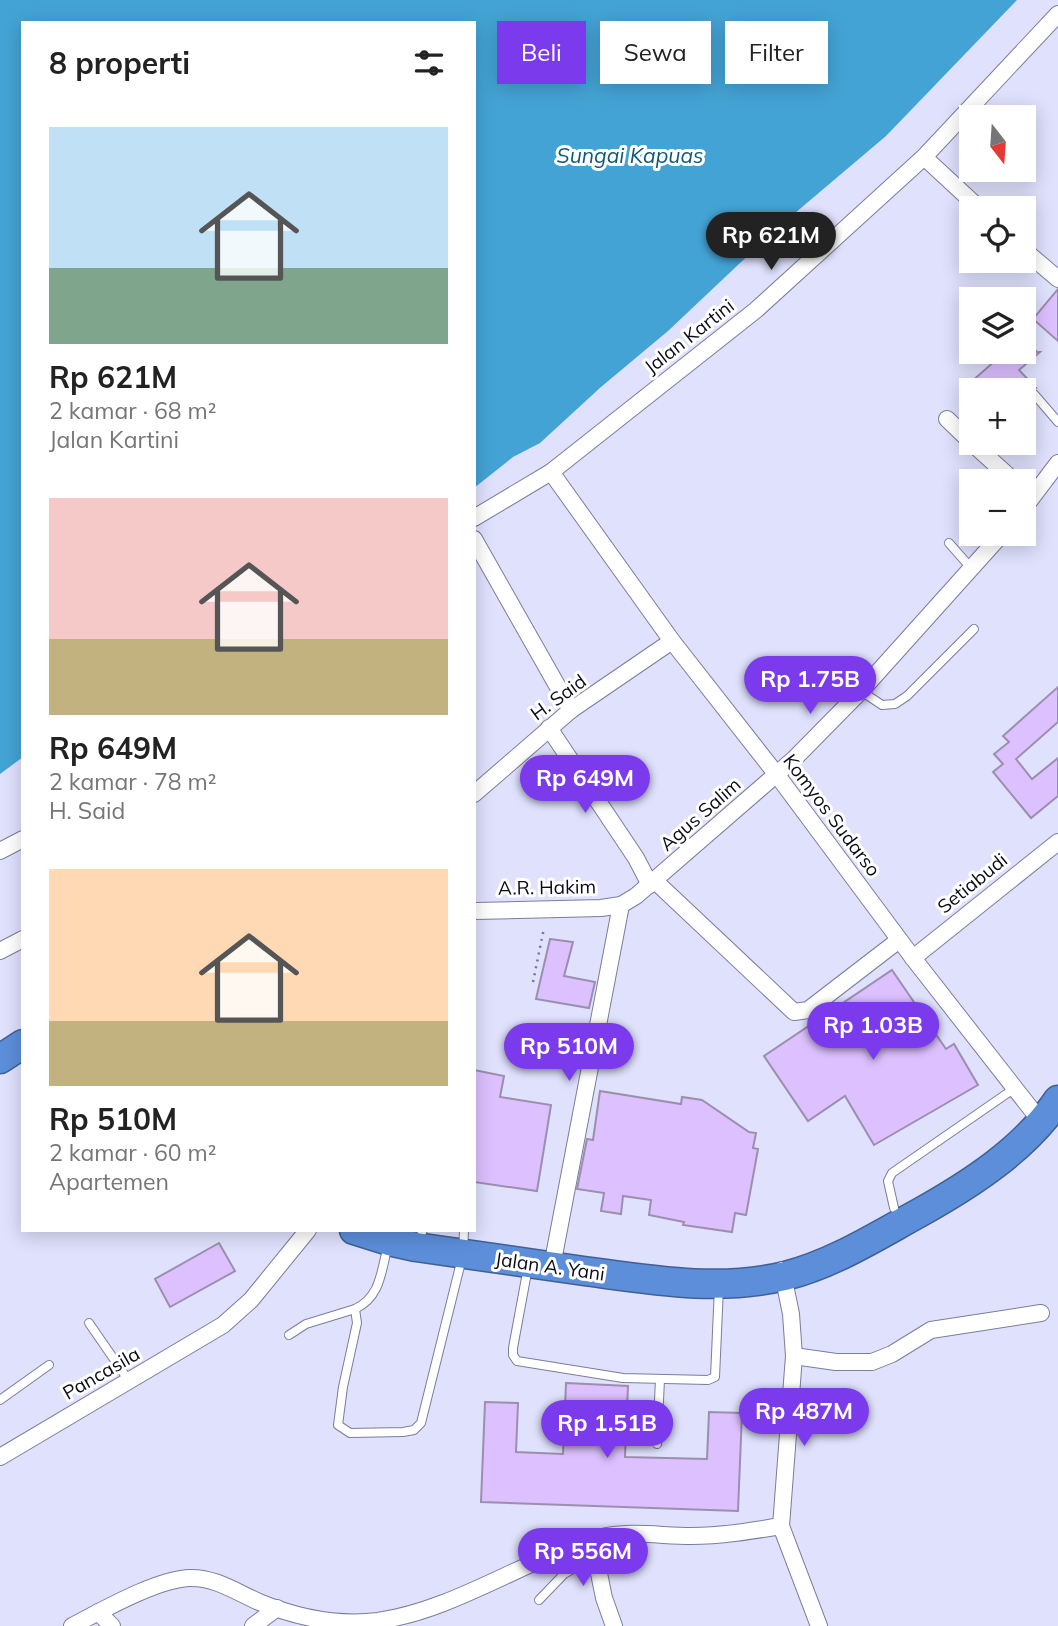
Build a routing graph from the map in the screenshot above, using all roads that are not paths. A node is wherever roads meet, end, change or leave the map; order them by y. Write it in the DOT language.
graph roads {
  1 [pos="1058,14"];
  2 [pos="924,157"];
  3 [pos="966,196"];
  4 [pos="1036,260"];
  5 [pos="1058,279"];
  6 [pos="1036,396"];
  7 [pos="947,419"];
  8 [pos="1058,422"];
  9 [pos="959,430"];
  10 [pos="985,455"];
  11 [pos="1058,463"];
  12 [pos="999,469"];
  13 [pos="551,472"];
  14 [pos="1036,479"];
  15 [pos="476,517"];
  16 [pos="476,543"];
  17 [pos="949,543"];
  18 [pos="991,546"];
  19 [pos="971,568"];
  20 [pos="974,629"];
  21 [pos="672,641"];
  22 [pos="861,691"];
  23 [pos="571,710"];
  24 [pos="549,728"];
  25 [pos="777,775"];
  26 [pos="476,792"];
  27 [pos="21,840"];
  28 [pos="1058,842"];
  29 [pos="0,851"];
  30 [pos="652,883"];
  31 [pos="621,905"];
  32 [pos="476,911"];
  33 [pos="21,940"];
  34 [pos="899,940"];
  35 [pos="0,951"];
  36 [pos="913,958"];
  37 [pos="1015,1088"];
  38 [pos="1048,1108"];
  39 [pos="894,1208"];
  40 [pos="305,1232"];
  41 [pos="360,1232"];
  42 [pos="419,1238"];
  43 [pos="388,1241"];
  44 [pos="463,1242"];
  45 [pos="540,1265"];
  46 [pos="782,1270"];
  47 [pos="719,1284"];
  48 [pos="355,1310"];
  49 [pos="1041,1313"];
  50 [pos="89,1323"];
  51 [pos="289,1335"];
  52 [pos="794,1356"];
  53 [pos="49,1365"];
  54 [pos="660,1379"];
  55 [pos="128,1381"];
  56 [pos="0,1400"];
  57 [pos="657,1444"];
  58 [pos="0,1457"];
  59 [pos="780,1526"];
  60 [pos="592,1539"];
  61 [pos="596,1556"];
  62 [pos="539,1600"];
  63 [pos="277,1608"];
  64 [pos="98,1612"];
  65 [pos="72,1626"];
  66 [pos="111,1626"];
  67 [pos="253,1626"];
  68 [pos="614,1626"];
  69 [pos="819,1626"];
  1 -- 2 [label="street, Jalan Kartini"];
  2 -- 3 [label="street"];
  2 -- 13 [label="street, Jalan Kartini"];
  4 -- 5 [label="street"];
  6 -- 8 [label="lane"];
  7 -- 9 [label="street"];
  10 -- 12 [label="street"];
  11 -- 14 [label="street"];
  13 -- 15 [label="street, Jalan Kartini"];
  13 -- 21 [label="street, Komyos Sudarso"];
  16 -- 23 [label="street"];
  17 -- 19 [label="lane"];
  18 -- 19 [label="street, Agus Salim"];
  19 -- 22 [label="street, Agus Salim"];
  20 -- 22 [label="lane"];
  21 -- 23 [label="street, H. Said"];
  21 -- 25 [label="street, Komyos Sudarso"];
  22 -- 25 [label="street, Agus Salim"];
  23 -- 24 [label="street, H. Said"];
  24 -- 26 [label="street, H. Said"];
  24 -- 30 [label="street"];
  25 -- 30 [label="street, Agus Salim"];
  25 -- 34 [label="street, Komyos Sudarso"];
  27 -- 29 [label="street"];
  28 -- 36 [label="street, Setiabudi"];
  30 -- 31 [label="street, Agus Salim"];
  30 -- 34 [label="street"];
  31 -- 32 [label="street, A.R. Hakim"];
  31 -- 45 [label="street"];
  33 -- 35 [label="street"];
  34 -- 36 [label="street, Komyos Sudarso"];
  36 -- 37 [label="street, Komyos Sudarso"];
  37 -- 38 [label="street, Komyos Sudarso"];
  37 -- 39 [label="lane"];
  38 -- 39 [label="highway, Jalan A. Yani"];
  38 -- 46 [label="highway, Jalan A. Yani"];
  39 -- 46 [label="highway, Jalan A. Yani"];
  40 -- 55 [label="street, Pancasila"];
  41 -- 43 [label="highway, Jalan A. Yani"];
  42 -- 43 [label="highway, Jalan A. Yani"];
  42 -- 44 [label="highway, Jalan A. Yani"];
  43 -- 48 [label="lane"];
  44 -- 45 [label="highway, Jalan A. Yani"];
  44 -- 48 [label="lane"];
  45 -- 47 [label="highway, Jalan A. Yani"];
  45 -- 54 [label="lane"];
  46 -- 47 [label="highway, Jalan A. Yani"];
  46 -- 52 [label="street"];
  47 -- 54 [label="lane"];
  48 -- 51 [label="lane"];
  49 -- 52 [label="street"];
  50 -- 55 [label="lane"];
  52 -- 59 [label="street"];
  53 -- 56 [label="lane"];
  54 -- 57 [label="lane"];
  55 -- 58 [label="street, Pancasila"];
  59 -- 60 [label="street"];
  59 -- 69 [label="street"];
  60 -- 61 [label="street"];
  60 -- 63 [label="street"];
  61 -- 62 [label="lane"];
  61 -- 68 [label="street"];
  63 -- 64 [label="street"];
  63 -- 67 [label="street"];
  64 -- 65 [label="street"];
  64 -- 66 [label="street"];
}
